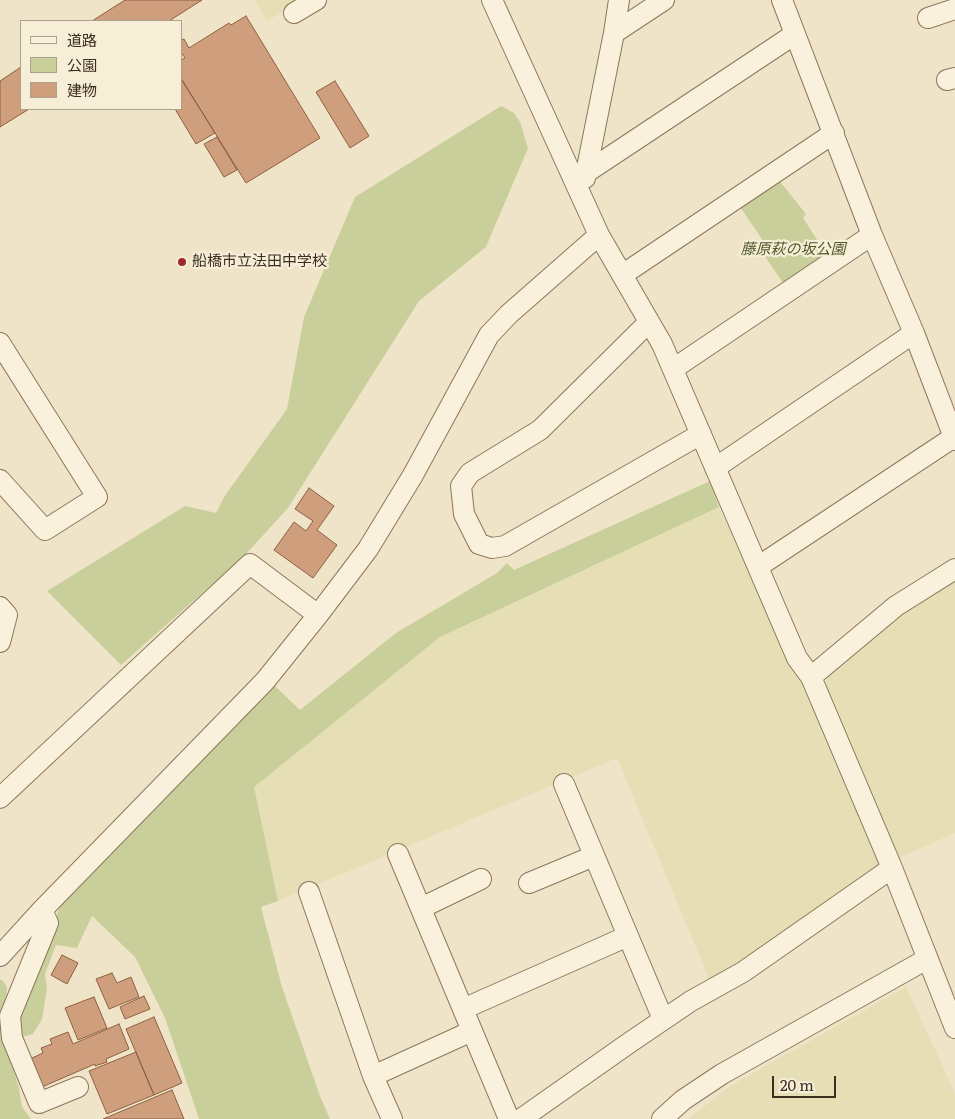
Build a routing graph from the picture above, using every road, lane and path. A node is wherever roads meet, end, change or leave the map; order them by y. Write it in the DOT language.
graph roads {
  1 [pos="316,0"];
  2 [pos="492,0"];
  3 [pos="619,0"];
  4 [pos="664,0"];
  5 [pos="782,0"];
  6 [pos="955,9"];
  7 [pos="294,13"];
  8 [pos="928,18"];
  9 [pos="614,33"];
  10 [pos="795,34"];
  11 [pos="834,133"];
  12 [pos="587,172"];
  13 [pos="581,197"];
  14 [pos="598,235"];
  15 [pos="872,235"];
  16 [pos="622,275"];
  17 [pos="650,322"];
  18 [pos="914,333"];
  19 [pos="0,343"];
  20 [pos="673,369"];
  21 [pos="701,434"];
  22 [pos="954,438"];
  23 [pos="715,468"];
  24 [pos="0,480"];
  25 [pos="759,566"];
  26 [pos="955,569"];
  27 [pos="0,607"];
  28 [pos="318,615"];
  29 [pos="0,642"];
  30 [pos="811,677"];
  31 [pos="564,784"];
  32 [pos="0,798"];
  33 [pos="398,854"];
  34 [pos="594,856"];
  35 [pos="892,868"];
  36 [pos="481,879"];
  37 [pos="529,883"];
  38 [pos="309,892"];
  39 [pos="421,908"];
  40 [pos="42,910"];
  41 [pos="628,936"];
  42 [pos="0,956"];
  43 [pos="927,959"];
  44 [pos="463,1009"];
  45 [pos="664,1019"];
  46 [pos="955,1028"];
  47 [pos="472,1031"];
  48 [pos="373,1076"];
  49 [pos="78,1087"];
  50 [pos="392,1119"];
  51 [pos="508,1119"];
  52 [pos="521,1119"];
  53 [pos="662,1119"];
  1 -- 7 [label="street"];
  2 -- 13 [label="street"];
  3 -- 9 [label="street"];
  4 -- 9 [label="street"];
  5 -- 10 [label="street"];
  6 -- 8 [label="street"];
  9 -- 12 [label="street"];
  10 -- 11 [label="street"];
  10 -- 12 [label="street"];
  11 -- 15 [label="street"];
  11 -- 16 [label="street"];
  12 -- 13 [label="street"];
  13 -- 14 [label="street"];
  14 -- 16 [label="street"];
  14 -- 28 [label="street"];
  15 -- 18 [label="street"];
  15 -- 20 [label="street"];
  16 -- 17 [label="street"];
  17 -- 20 [label="street"];
  17 -- 21 [label="street"];
  18 -- 22 [label="street"];
  18 -- 23 [label="street"];
  19 -- 24 [label="street"];
  20 -- 21 [label="street"];
  21 -- 23 [label="street"];
  22 -- 25 [label="street"];
  23 -- 25 [label="street"];
  25 -- 30 [label="street"];
  26 -- 30 [label="street"];
  27 -- 29 [label="street"];
  28 -- 32 [label="street"];
  28 -- 40 [label="street"];
  30 -- 35 [label="street"];
  31 -- 34 [label="street"];
  33 -- 39 [label="street"];
  34 -- 37 [label="street"];
  34 -- 41 [label="street"];
  35 -- 43 [label="street"];
  35 -- 45 [label="street"];
  36 -- 39 [label="street"];
  38 -- 48 [label="street"];
  39 -- 44 [label="street"];
  40 -- 42 [label="street"];
  40 -- 49 [label="street"];
  41 -- 44 [label="street"];
  41 -- 45 [label="street"];
  43 -- 46 [label="street"];
  43 -- 53 [label="street"];
  44 -- 47 [label="street"];
  45 -- 52 [label="street"];
  47 -- 48 [label="street"];
  47 -- 51 [label="street"];
  48 -- 50 [label="street"];
}
